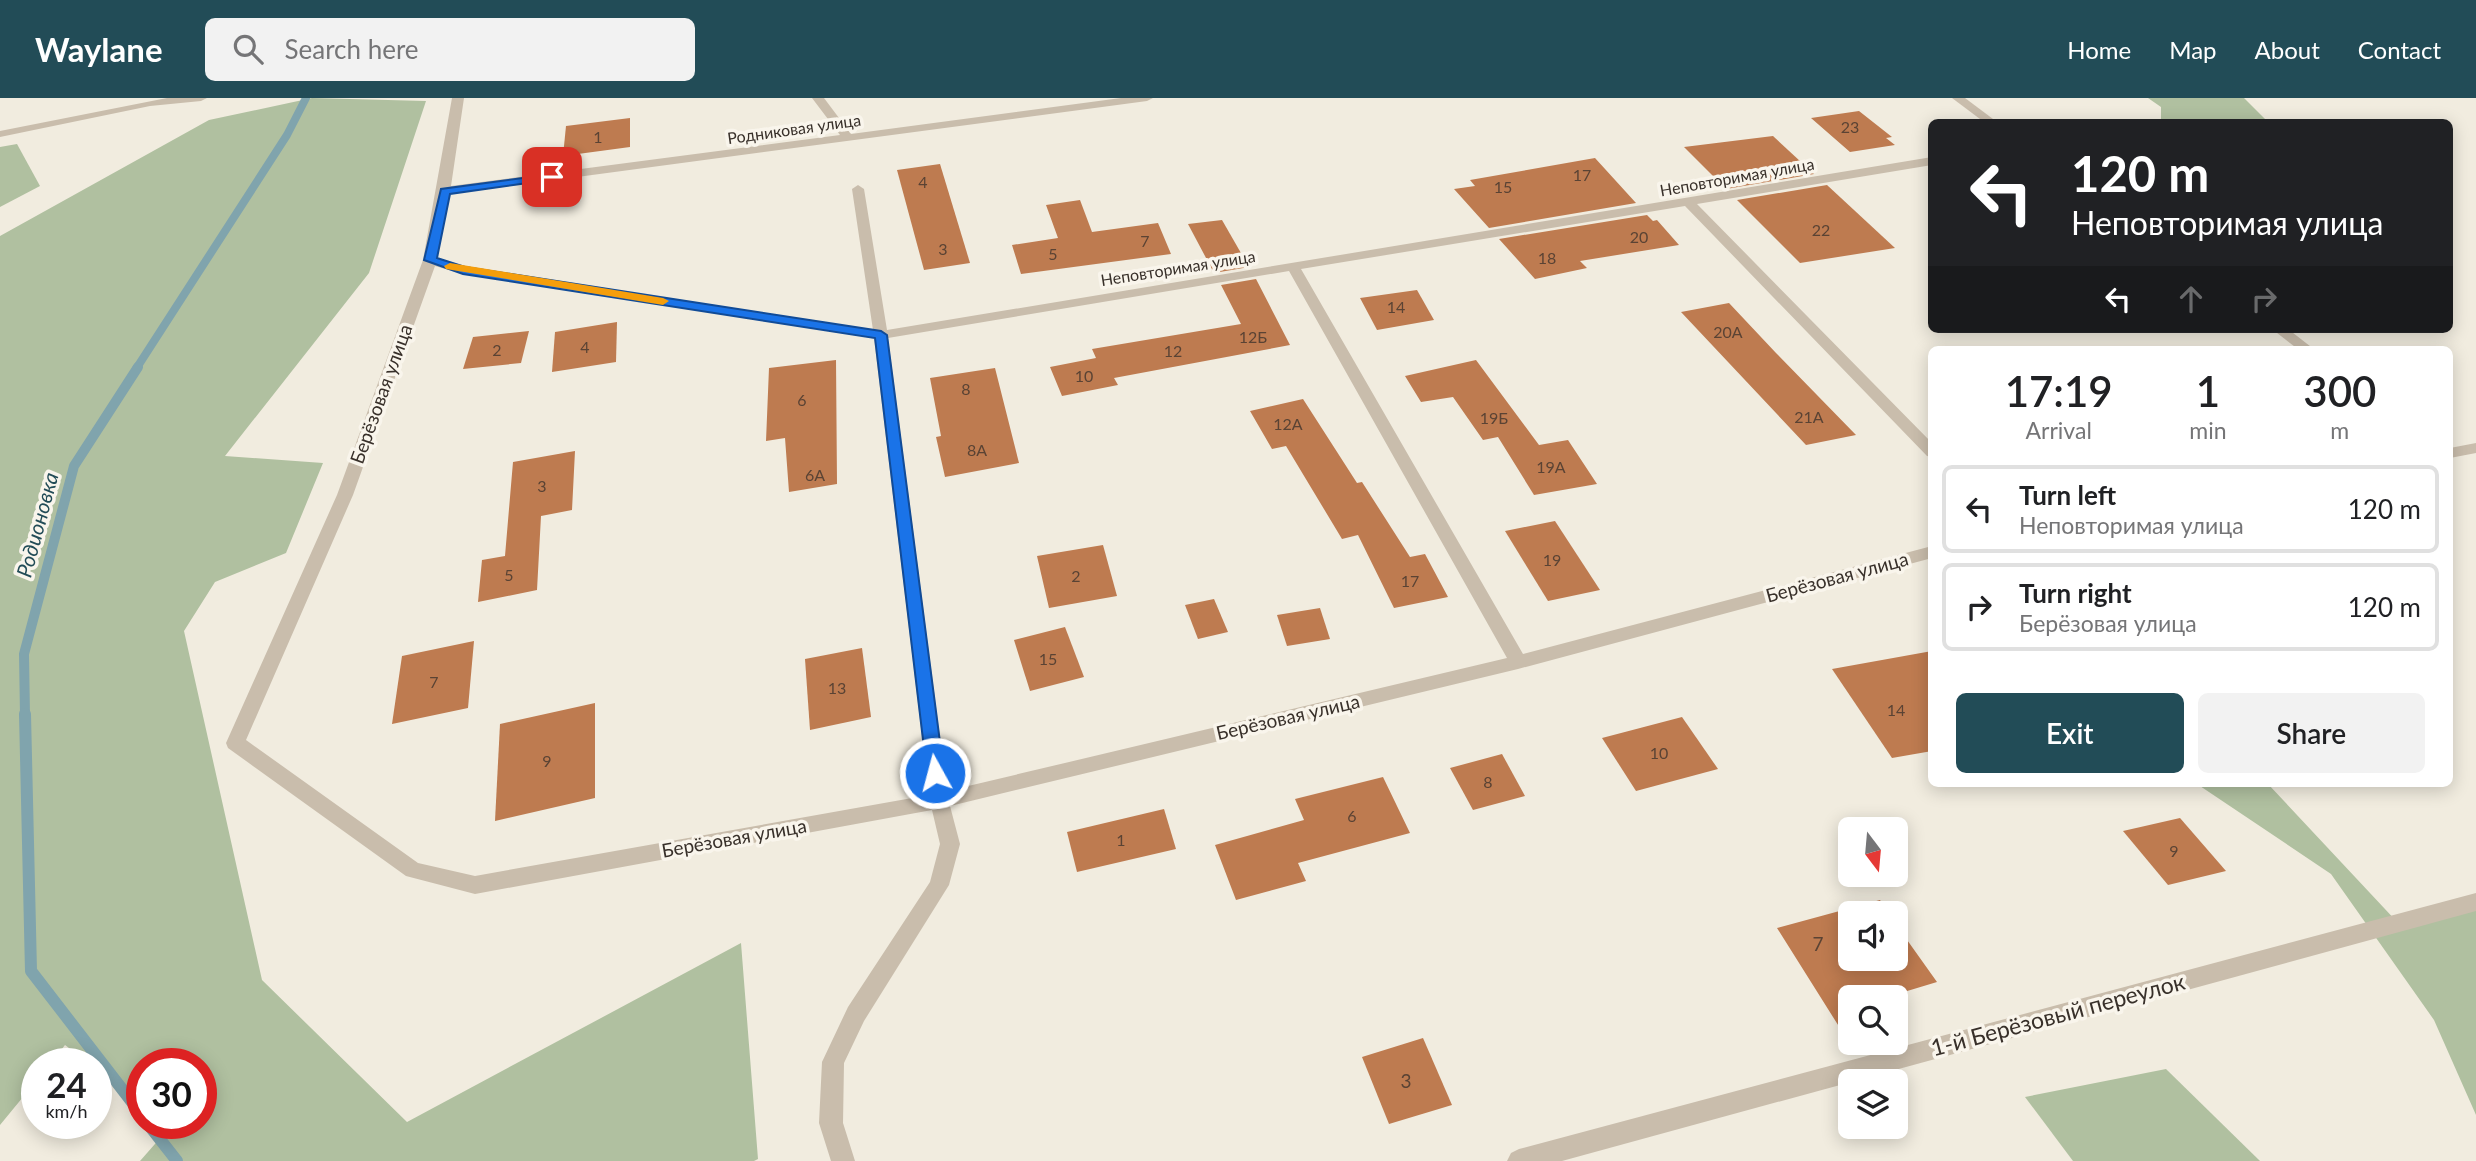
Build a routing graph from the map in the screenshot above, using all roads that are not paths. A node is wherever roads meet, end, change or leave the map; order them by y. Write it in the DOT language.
graph roads {
  1 [pos="201,98"];
  2 [pos="458,98"];
  3 [pos="818,98"];
  4 [pos="1147,98"];
  5 [pos="1958,98"];
  6 [pos="1987,119"];
  7 [pos="0,134"];
  8 [pos="848,138"];
  9 [pos="1928,162"];
  10 [pos="858,189"];
  11 [pos="444,191"];
  12 [pos="1689,203"];
  13 [pos="430,260"];
  14 [pos="1293,267"];
  15 [pos="2284,333"];
  16 [pos="881,335"];
  17 [pos="2302,346"];
  18 [pos="1928,448"];
  19 [pos="2476,448"];
  20 [pos="2453,453"];
  21 [pos="1928,553"];
  22 [pos="1518,662"];
  23 [pos="939,801"];
  24 [pos="2476,902"];
  25 [pos="843,1161"];
  26 [pos="1519,1161"];
  1 -- 7 [label="street"];
  2 -- 11 [label="street, Берёзовая улица"];
  3 -- 8 [label="street"];
  4 -- 8 [label="street, Родниковая улица"];
  5 -- 6 [label="street"];
  8 -- 11 [label="street, Родниковая улица"];
  9 -- 12 [label="street, Неповторимая улица"];
  10 -- 16 [label="street"];
  11 -- 13 [label="street, Берёзовая улица"];
  12 -- 14 [label="street, Неповторимая улица"];
  12 -- 18 [label="street"];
  13 -- 16 [label="street, Неповторимая улица"];
  13 -- 23 [label="street, Берёзовая улица"];
  14 -- 16 [label="street, Неповторимая улица"];
  14 -- 22 [label="street"];
  15 -- 17 [label="street"];
  16 -- 23 [label="street"];
  19 -- 20 [label="street"];
  21 -- 22 [label="street, Берёзовая улица"];
  22 -- 23 [label="street, Берёзовая улица"];
  23 -- 25 [label="street"];
  24 -- 26 [label="street, 1-й Берёзовый переулок"];
}
